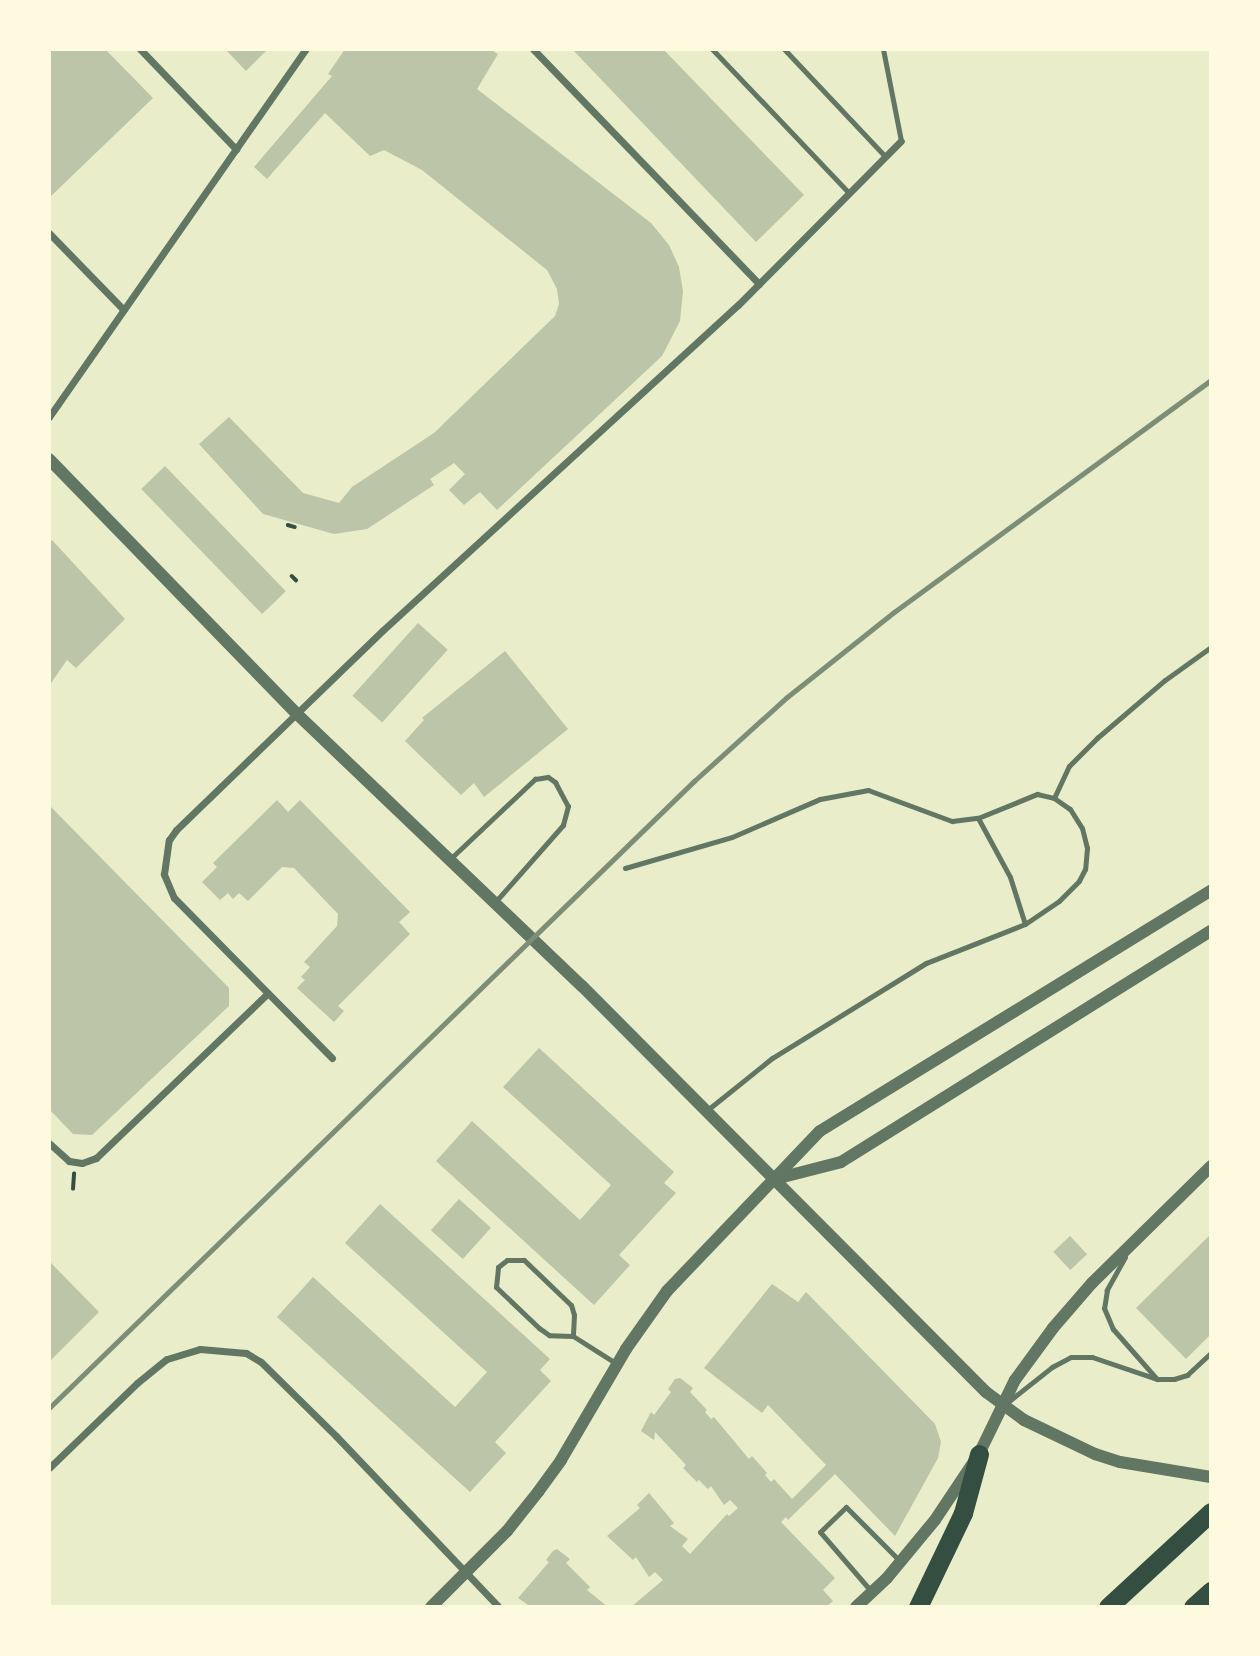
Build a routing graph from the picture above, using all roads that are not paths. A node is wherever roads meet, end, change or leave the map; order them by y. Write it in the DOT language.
graph roads {
  1 [pos="140,49"];
  2 [pos="306,49"];
  3 [pos="533,49"];
  4 [pos="712,49"];
  5 [pos="784,49"];
  6 [pos="883,49"];
  7 [pos="901,141"];
  8 [pos="236,149"];
  9 [pos="885,156"];
  10 [pos="848,192"];
  11 [pos="49,233"];
  12 [pos="759,284"];
  13 [pos="124,310"];
  14 [pos="49,417"];
  15 [pos="49,458"];
  16 [pos="1211,648"];
  17 [pos="296,714"];
  18 [pos="1054,798"];
  19 [pos="978,818"];
  20 [pos="450,859"];
  21 [pos="625,868"];
  22 [pos="1211,890"];
  23 [pos="495,902"];
  24 [pos="1025,924"];
  25 [pos="1211,930"];
  26 [pos="268,993"];
  27 [pos="332,1058"];
  28 [pos="706,1111"];
  29 [pos="49,1143"];
  30 [pos="1211,1166"];
  31 [pos="774,1180"];
  32 [pos="1133,1242"];
  33 [pos="573,1336"];
  34 [pos="1211,1353"];
  35 [pos="617,1364"];
  36 [pos="1157,1379"];
  37 [pos="1004,1406"];
  38 [pos="979,1454"];
  39 [pos="49,1468"];
  40 [pos="1211,1477"];
  41 [pos="1211,1512"];
  42 [pos="901,1562"];
  43 [pos="467,1573"];
  44 [pos="1211,1591"];
  45 [pos="872,1592"];
  46 [pos="431,1607"];
  47 [pos="499,1607"];
  48 [pos="856,1607"];
  49 [pos="918,1607"];
  50 [pos="1108,1607"];
  51 [pos="1193,1607"];
  1 -- 8 [label="street"];
  2 -- 8 [label="street"];
  3 -- 12 [label="street"];
  4 -- 10 [label="lane"];
  5 -- 9 [label="lane"];
  6 -- 7 [label="lane"];
  7 -- 9 [label="street"];
  8 -- 13 [label="street"];
  9 -- 10 [label="street"];
  10 -- 12 [label="street"];
  11 -- 13 [label="street"];
  12 -- 17 [label="street"];
  13 -- 14 [label="street"];
  15 -- 17 [label="street"];
  16 -- 18 [label="lane"];
  17 -- 20 [label="street"];
  17 -- 26 [label="street"];
  18 -- 19 [label="lane"];
  18 -- 24 [label="lane"];
  19 -- 21 [label="lane"];
  19 -- 24 [label="lane"];
  20 -- 23 [label="street"];
  20 -- 23 [label="lane"];
  22 -- 31 [label="street"];
  23 -- 28 [label="street"];
  24 -- 28 [label="lane"];
  25 -- 31 [label="street"];
  26 -- 27 [label="street"];
  26 -- 29 [label="street"];
  28 -- 31 [label="street"];
  30 -- 32 [label="street"];
  31 -- 35 [label="street"];
  31 -- 37 [label="street"];
  32 -- 36 [label="lane"];
  32 -- 37 [label="street"];
  33 -- 33 [label="lane"];
  33 -- 35 [label="lane"];
  34 -- 36 [label="lane"];
  35 -- 43 [label="street"];
  36 -- 37 [label="lane"];
  37 -- 38 [label="street"];
  37 -- 40 [label="street"];
  38 -- 42 [label="street"];
  38 -- 49 [label="highway"];
  39 -- 43 [label="street"];
  41 -- 50 [label="highway"];
  42 -- 45 [label="street"];
  42 -- 45 [label="lane"];
  43 -- 46 [label="street"];
  43 -- 47 [label="street"];
  44 -- 51 [label="highway"];
  45 -- 48 [label="street"];
}
